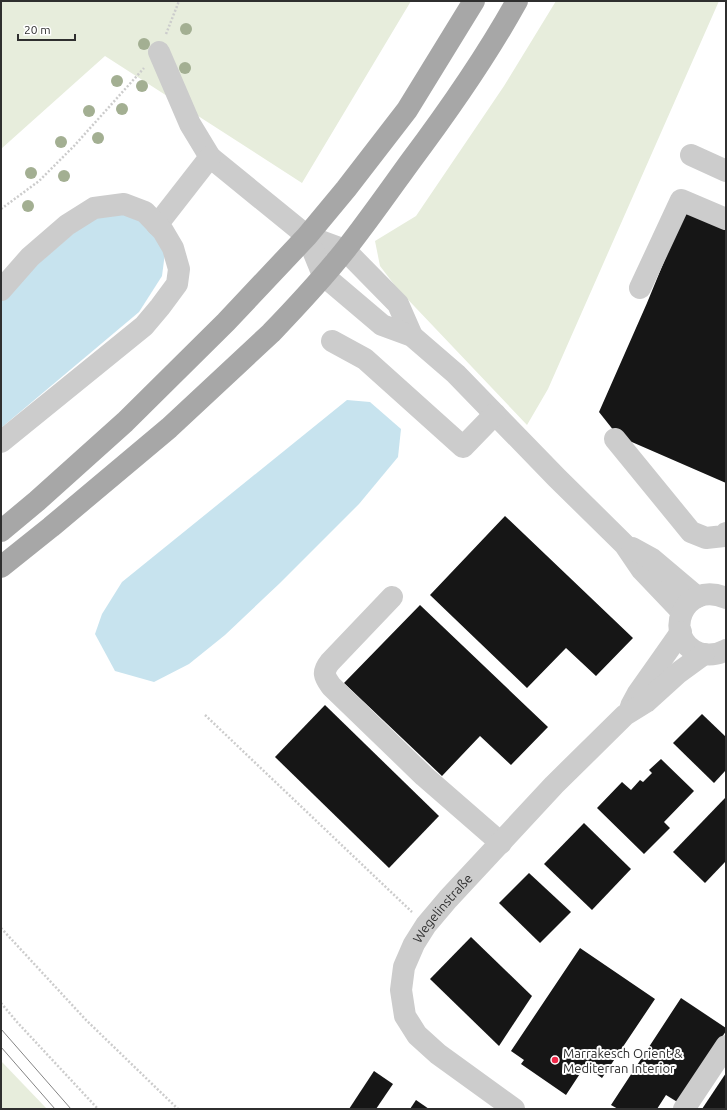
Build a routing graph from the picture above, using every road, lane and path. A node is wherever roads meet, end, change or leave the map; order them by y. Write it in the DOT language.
graph roads {
  1 [pos="179,1"];
  2 [pos="474,1"];
  3 [pos="518,1"];
  4 [pos="160,52"];
  5 [pos="691,155"];
  6 [pos="210,157"];
  7 [pos="726,171"];
  8 [pos="1,209"];
  9 [pos="726,219"];
  10 [pos="157,225"];
  11 [pos="307,236"];
  12 [pos="345,250"];
  13 [pos="323,276"];
  14 [pos="640,288"];
  15 [pos="1,290"];
  16 [pos="412,336"];
  17 [pos="332,341"];
  18 [pos="495,414"];
  19 [pos="615,440"];
  20 [pos="1,442"];
  21 [pos="1,531"];
  22 [pos="726,533"];
  23 [pos="625,545"];
  24 [pos="1,567"];
  25 [pos="716,595"];
  26 [pos="392,597"];
  27 [pos="681,622"];
  28 [pos="719,654"];
  29 [pos="205,715"];
  30 [pos="625,715"];
  31 [pos="501,842"];
  32 [pos="426,925"];
  33 [pos="1,928"];
  34 [pos="1,1003"];
  35 [pos="726,1046"];
  36 [pos="98,1109"];
  37 [pos="178,1109"];
  38 [pos="514,1109"];
  39 [pos="684,1109"];
  1 -- 4 [label="path"];
  2 -- 11 [label="main road"];
  3 -- 12 [label="main road"];
  4 -- 6 [label="street"];
  4 -- 8 [label="path"];
  5 -- 7 [label="street"];
  6 -- 10 [label="street"];
  6 -- 11 [label="street"];
  9 -- 14 [label="street"];
  10 -- 15 [label="street"];
  10 -- 20 [label="street"];
  11 -- 12 [label="street"];
  11 -- 13 [label="street"];
  11 -- 21 [label="main road"];
  12 -- 13 [label="main road"];
  12 -- 16 [label="street"];
  13 -- 16 [label="street"];
  13 -- 24 [label="main road"];
  16 -- 18 [label="street"];
  17 -- 18 [label="street"];
  18 -- 23 [label="street"];
  19 -- 22 [label="street"];
  23 -- 25 [label="street"];
  23 -- 27 [label="street"];
  25 -- 27 [label="street, Wegelinstraße"];
  26 -- 31 [label="street"];
  27 -- 28 [label="street"];
  27 -- 30 [label="street, Wegelinstraße"];
  28 -- 30 [label="street, Wegelinstraße"];
  29 -- 32 [label="path"];
  30 -- 31 [label="street, Wegelinstraße"];
  31 -- 32 [label="street, Wegelinstraße"];
  32 -- 38 [label="street, Wegelinstraße"];
  33 -- 37 [label="path"];
  34 -- 36 [label="path"];
  35 -- 39 [label="street"];
}
